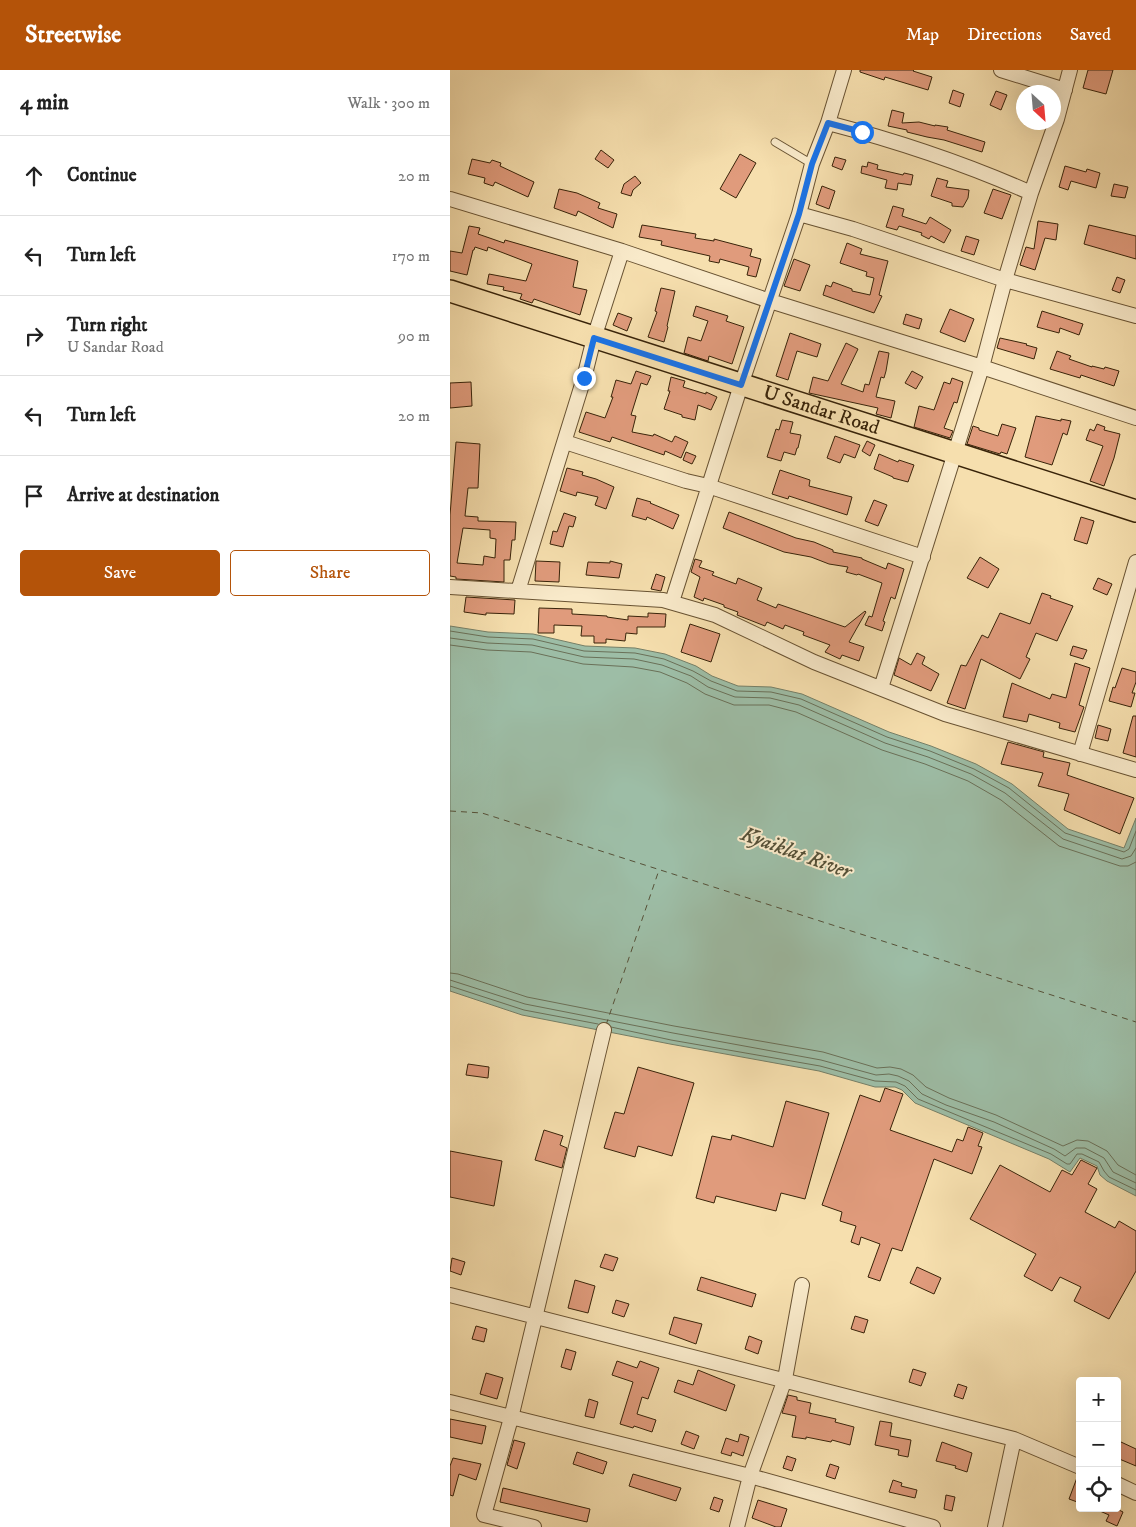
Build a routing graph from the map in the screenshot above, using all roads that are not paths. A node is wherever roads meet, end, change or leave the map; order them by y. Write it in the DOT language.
graph roads {
  1 [pos="844,70"];
  2 [pos="1001,70"];
  3 [pos="1070,70"];
  4 [pos="1065,90"];
  5 [pos="828,123"];
  6 [pos="775,142"];
  7 [pos="812,164"];
  8 [pos="1031,193"];
  9 [pos="450,199"];
  10 [pos="799,214"];
  11 [pos="622,252"];
  12 [pos="1005,280"];
  13 [pos="450,291"];
  14 [pos="770,301"];
  15 [pos="1136,316"];
  16 [pos="594,338"];
  17 [pos="982,367"];
  18 [pos="741,385"];
  19 [pos="1136,418"];
  20 [pos="565,442"];
  21 [pos="954,453"];
  22 [pos="708,486"];
  23 [pos="1136,511"];
  24 [pos="923,557"];
  25 [pos="1136,562"];
  26 [pos="450,587"];
  27 [pos="518,591"];
  28 [pos="672,602"];
  29 [pos="1130,606"];
  30 [pos="881,688"];
  31 [pos="1080,754"];
  32 [pos="1136,770"];
  33 [pos="604,1030"];
  34 [pos="802,1285"];
  35 [pos="450,1295"];
  36 [pos="535,1316"];
  37 [pos="785,1379"];
  38 [pos="450,1402"];
  39 [pos="510,1418"];
  40 [pos="1014,1439"];
  41 [pos="1076,1465"];
  42 [pos="750,1476"];
  43 [pos="1121,1486"];
  44 [pos="1136,1493"];
  45 [pos="534,1527"];
  46 [pos="737,1527"];
  47 [pos="933,1527"];
  48 [pos="995,1527"];
  1 -- 5 [label="street"];
  2 -- 4 [label="street"];
  3 -- 4 [label="street"];
  4 -- 8 [label="street"];
  5 -- 7 [label="street"];
  5 -- 8 [label="street"];
  6 -- 7 [label="lane"];
  7 -- 10 [label="street"];
  8 -- 12 [label="street"];
  9 -- 11 [label="street"];
  10 -- 12 [label="street"];
  10 -- 14 [label="street"];
  11 -- 14 [label="street"];
  11 -- 16 [label="street"];
  12 -- 15 [label="street"];
  12 -- 17 [label="street"];
  13 -- 16 [label="main road, U Sandar Road"];
  14 -- 17 [label="street"];
  14 -- 18 [label="street"];
  16 -- 18 [label="main road, U Sandar Road"];
  16 -- 20 [label="street"];
  17 -- 19 [label="street"];
  17 -- 21 [label="street"];
  18 -- 21 [label="main road, U Sandar Road"];
  18 -- 22 [label="street"];
  20 -- 22 [label="street"];
  20 -- 27 [label="street"];
  21 -- 23 [label="main road, U Sandar Road"];
  21 -- 24 [label="street"];
  22 -- 24 [label="street"];
  22 -- 28 [label="street"];
  24 -- 30 [label="street"];
  25 -- 29 [label="street"];
  26 -- 27 [label="street"];
  27 -- 28 [label="street"];
  28 -- 30 [label="street"];
  29 -- 31 [label="street"];
  30 -- 31 [label="street"];
  31 -- 32 [label="street"];
  33 -- 36 [label="street"];
  34 -- 37 [label="street"];
  35 -- 36 [label="street"];
  36 -- 37 [label="street"];
  36 -- 39 [label="street"];
  37 -- 40 [label="street"];
  37 -- 42 [label="street"];
  38 -- 39 [label="street"];
  39 -- 42 [label="street"];
  39 -- 45 [label="street"];
  40 -- 41 [label="street"];
  40 -- 48 [label="street"];
  42 -- 46 [label="street"];
  42 -- 47 [label="street"];
  43 -- 44 [label="street"];
}
